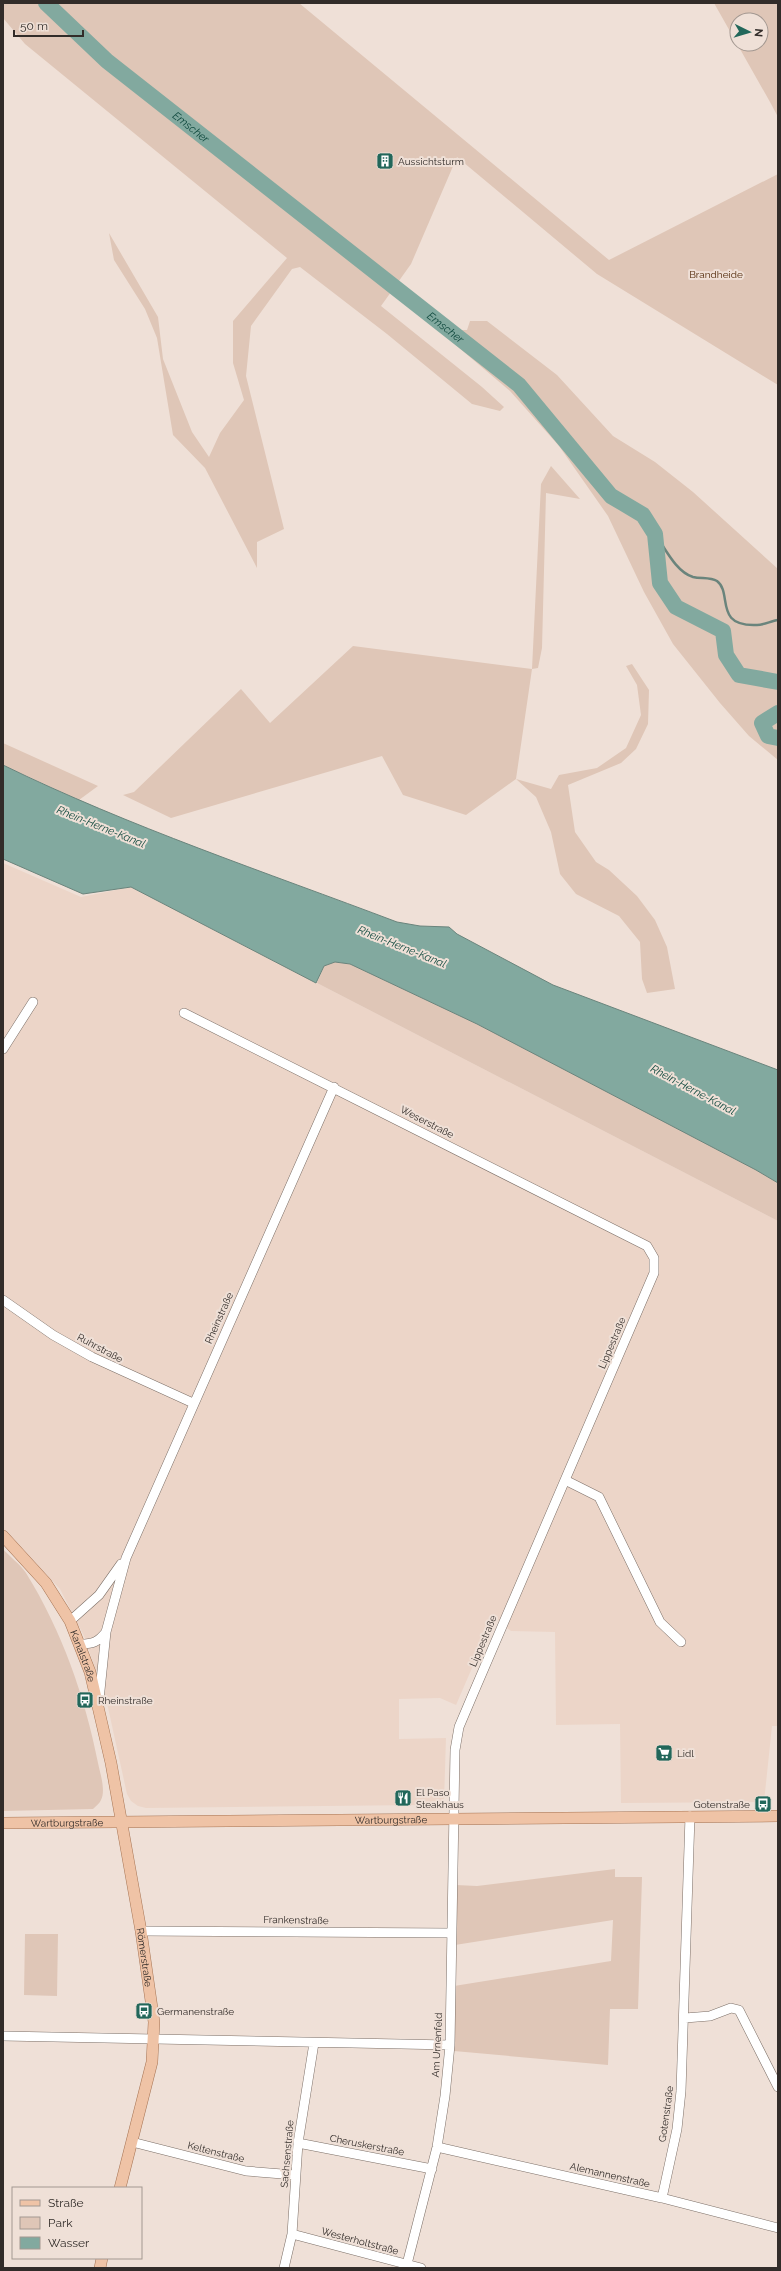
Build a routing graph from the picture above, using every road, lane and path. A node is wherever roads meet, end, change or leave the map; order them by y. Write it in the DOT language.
graph roads {
  1 [pos="33,1002"];
  2 [pos="184,1013"];
  3 [pos="3,1049"];
  4 [pos="334,1087"];
  5 [pos="654,1258"];
  6 [pos="3,1300"];
  7 [pos="193,1403"];
  8 [pos="565,1480"];
  9 [pos="3,1536"];
  10 [pos="126,1558"];
  11 [pos="70,1621"];
  12 [pos="106,1632"];
  13 [pos="681,1642"];
  14 [pos="81,1644"];
  15 [pos="99,1705"];
  16 [pos="690,1816"];
  17 [pos="778,1816"];
  18 [pos="453,1819"];
  19 [pos="120,1821"];
  20 [pos="3,1823"];
  21 [pos="141,1931"];
  22 [pos="451,1933"];
  23 [pos="685,2018"];
  24 [pos="3,2036"];
  25 [pos="154,2037"];
  26 [pos="314,2043"];
  27 [pos="450,2045"];
  28 [pos="778,2087"];
  29 [pos="132,2142"];
  30 [pos="298,2142"];
  31 [pos="437,2147"];
  32 [pos="432,2169"];
  33 [pos="295,2175"];
  34 [pos="120,2187"];
  35 [pos="662,2198"];
  36 [pos="778,2228"];
  37 [pos="292,2234"];
  38 [pos="406,2266"];
  39 [pos="284,2268"];
  40 [pos="421,2268"];
  1 -- 3 [label="street"];
  2 -- 4 [label="street, Weserstraße"];
  4 -- 5 [label="street, Weserstraße"];
  4 -- 7 [label="street, Rheinstraße"];
  5 -- 8 [label="street, Lippestraße"];
  6 -- 7 [label="street, Ruhrstraße"];
  7 -- 10 [label="street, Rheinstraße"];
  8 -- 13 [label="street"];
  8 -- 18 [label="street, Lippestraße"];
  9 -- 11 [label="main road, Kanalstraße"];
  10 -- 11 [label="street, Rheinstraße"];
  10 -- 12 [label="street, Rheinstraße"];
  11 -- 14 [label="main road, Kanalstraße"];
  12 -- 14 [label="street"];
  12 -- 15 [label="street, Rheinstraße"];
  14 -- 15 [label="main road, Kanalstraße"];
  15 -- 19 [label="main road, Kanalstraße"];
  16 -- 17 [label="main road, Wartburgstraße"];
  16 -- 18 [label="main road, Wartburgstraße"];
  16 -- 23 [label="street, Gotenstraße"];
  18 -- 19 [label="main road, Wartburgstraße"];
  18 -- 22 [label="street, Am Urnenfeld"];
  19 -- 20 [label="main road, Wartburgstraße"];
  19 -- 21 [label="main road, Römerstraße"];
  21 -- 22 [label="street, Frankenstraße"];
  21 -- 25 [label="main road, Römerstraße"];
  22 -- 27 [label="street, Am Urnenfeld"];
  23 -- 28 [label="street"];
  23 -- 35 [label="street, Gotenstraße"];
  24 -- 25 [label="street"];
  25 -- 26 [label="street"];
  25 -- 29 [label="main road, Römerstraße"];
  26 -- 27 [label="street"];
  26 -- 30 [label="street, Sachsenstraße"];
  27 -- 31 [label="street, Am Urnenfeld"];
  29 -- 33 [label="street, Keltenstraße"];
  29 -- 34 [label="main road, Römerstraße"];
  30 -- 32 [label="street, Cheruskerstraße"];
  30 -- 33 [label="street, Sachsenstraße"];
  31 -- 32 [label="street, Am Urnenfeld"];
  31 -- 35 [label="street, Alemannenstraße"];
  32 -- 38 [label="street, Am Urnenfeld"];
  33 -- 37 [label="street, Sachsenstraße"];
  35 -- 36 [label="street, Alemannenstraße"];
  37 -- 38 [label="street, Westerholtstraße"];
  37 -- 39 [label="street, Sachsenstraße"];
  38 -- 40 [label="street, Westerholtstraße"];
}
